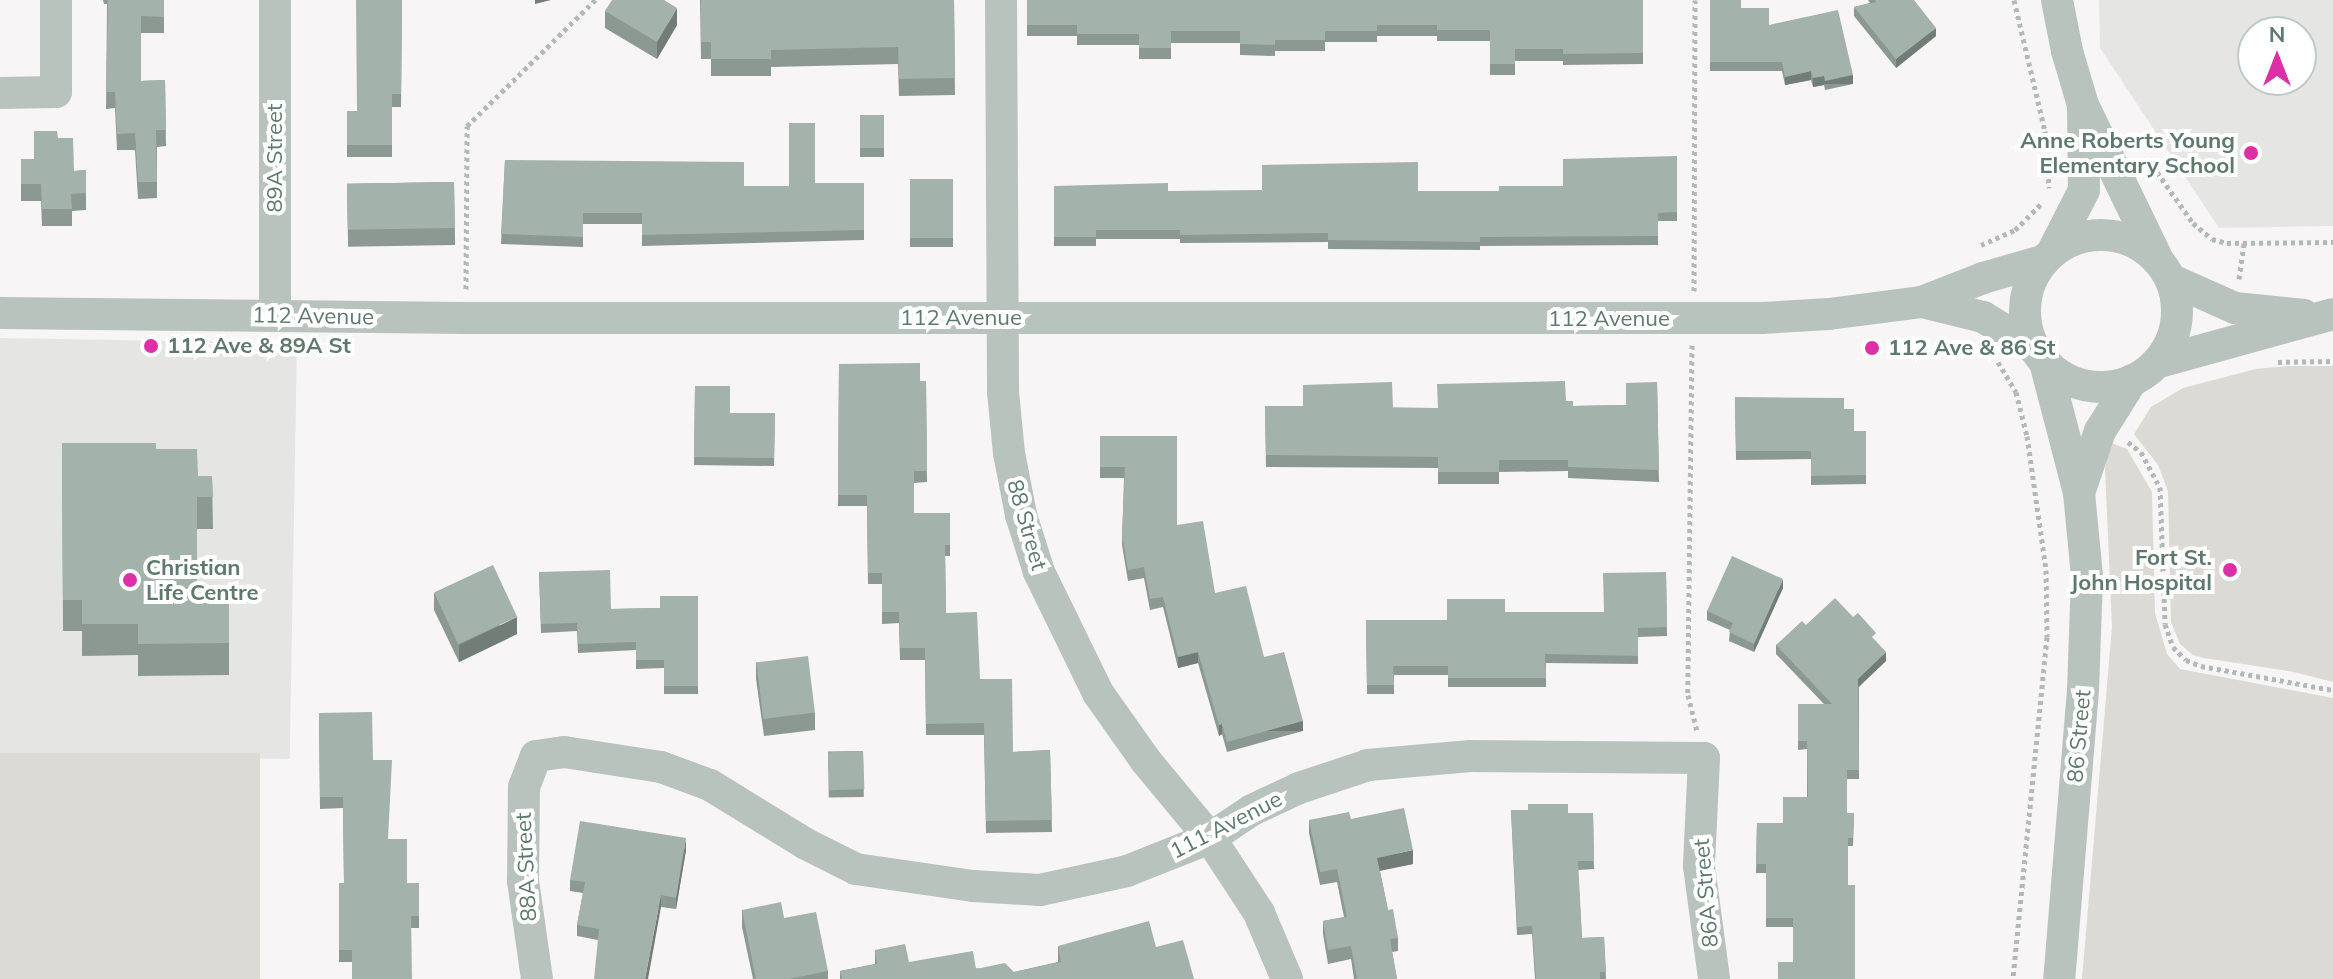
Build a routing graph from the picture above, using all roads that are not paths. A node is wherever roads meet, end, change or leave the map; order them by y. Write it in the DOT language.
graph roads {
  1 [pos="56,0"];
  2 [pos="275,0"];
  3 [pos="1001,0"];
  4 [pos="2057,0"];
  5 [pos="0,93"];
  6 [pos="2083,105"];
  7 [pos="2048,255"];
  8 [pos="2164,268"];
  9 [pos="1922,302"];
  10 [pos="0,313"];
  11 [pos="2326,315"];
  12 [pos="275,316"];
  13 [pos="1002,319"];
  14 [pos="2040,357"];
  15 [pos="2159,362"];
  16 [pos="2132,380"];
  17 [pos="2079,493"];
  18 [pos="536,756"];
  19 [pos="1704,758"];
  20 [pos="1210,838"];
  21 [pos="537,979"];
  22 [pos="1287,979"];
  23 [pos="1714,979"];
  24 [pos="2059,979"];
  1 -- 5 [label="street"];
  2 -- 12 [label="street, 89A Street"];
  3 -- 13 [label="street, 88 Street"];
  4 -- 6 [label="street"];
  6 -- 7 [label="street"];
  6 -- 8 [label="street"];
  7 -- 8 [label="street"];
  7 -- 9 [label="street, 112 Avenue"];
  7 -- 14 [label="street"];
  8 -- 11 [label="street"];
  8 -- 15 [label="street"];
  9 -- 13 [label="street, 112 Avenue"];
  9 -- 14 [label="street, 112 Avenue"];
  10 -- 12 [label="street, 112 Avenue"];
  11 -- 15 [label="street"];
  12 -- 13 [label="street, 112 Avenue"];
  13 -- 20 [label="street, 88 Street"];
  14 -- 16 [label="street"];
  14 -- 17 [label="street, 86 Street"];
  15 -- 16 [label="street"];
  16 -- 17 [label="street, 86 Street"];
  17 -- 24 [label="street, 86 Street"];
  18 -- 20 [label="street, 111 Avenue"];
  18 -- 21 [label="street, 88A Street"];
  19 -- 20 [label="street, 111 Avenue"];
  19 -- 23 [label="street, 86A Street"];
  20 -- 22 [label="street, 88 Street"];
}
